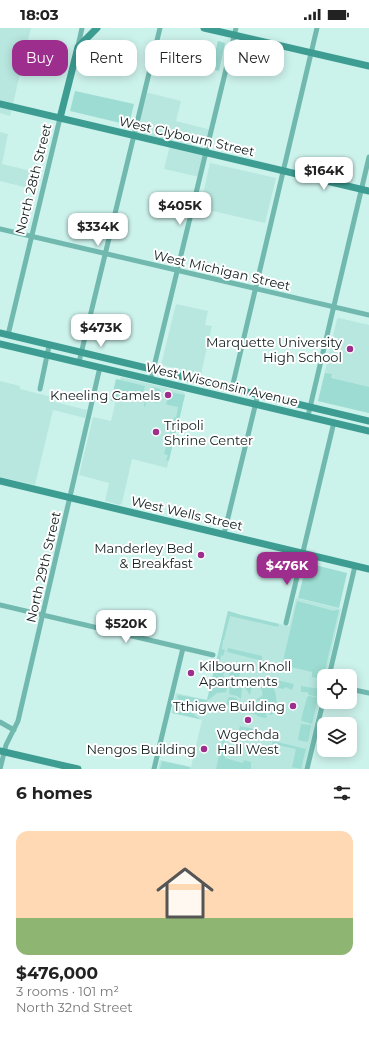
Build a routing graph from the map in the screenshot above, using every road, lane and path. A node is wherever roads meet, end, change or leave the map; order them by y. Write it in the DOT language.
graph roads {
  1 [pos="82,28"];
  2 [pos="97,28"];
  3 [pos="160,28"];
  4 [pos="204,28"];
  5 [pos="317,28"];
  6 [pos="235,31"];
  7 [pos="79,40"];
  8 [pos="85,40"];
  9 [pos="311,53"];
  10 [pos="76,55"];
  11 [pos="369,66"];
  12 [pos="0,104"];
  13 [pos="60,118"];
  14 [pos="134,136"];
  15 [pos="206,153"];
  16 [pos="369,158"];
  17 [pos="284,171"];
  18 [pos="361,190"];
  19 [pos="369,191"];
  20 [pos="0,229"];
  21 [pos="31,236"];
  22 [pos="105,254"];
  23 [pos="177,271"];
  24 [pos="256,289"];
  25 [pos="333,307"];
  26 [pos="369,315"];
  27 [pos="0,333"];
  28 [pos="8,335"];
  29 [pos="0,339"];
  30 [pos="0,344"];
  31 [pos="49,346"];
  32 [pos="81,353"];
  33 [pos="47,354"];
  34 [pos="79,362"];
  35 [pos="100,367"];
  36 [pos="153,370"];
  37 [pos="151,379"];
  38 [pos="232,388"];
  39 [pos="40,389"];
  40 [pos="258,394"];
  41 [pos="255,404"];
  42 [pos="310,407"];
  43 [pos="308,416"];
  44 [pos="369,421"];
  45 [pos="334,422"];
  46 [pos="369,431"];
  47 [pos="0,481"];
  48 [pos="70,498"];
  49 [pos="224,534"];
  50 [pos="303,553"];
  51 [pos="355,566"];
  52 [pos="369,569"];
  53 [pos="0,605"];
  54 [pos="43,616"];
  55 [pos="286,623"];
  56 [pos="183,648"];
  57 [pos="213,655"];
  58 [pos="331,669"];
  59 [pos="357,691"];
  60 [pos="369,694"];
  61 [pos="321,709"];
  62 [pos="0,722"];
  63 [pos="14,730"];
  64 [pos="2,752"];
  65 [pos="0,769"];
  66 [pos="78,769"];
  67 [pos="154,769"];
  68 [pos="307,769"];
  1 -- 7 [label="street, North 28th Street"];
  2 -- 8 [label="street"];
  3 -- 14 [label="street"];
  4 -- 6 [label="street"];
  5 -- 9 [label="street"];
  6 -- 9 [label="street"];
  6 -- 15 [label="street"];
  9 -- 11 [label="street"];
  9 -- 17 [label="street"];
  10 -- 13 [label="street, North 28th Street"];
  12 -- 13 [label="street, West Clybourn Street"];
  13 -- 14 [label="street, West Clybourn Street"];
  13 -- 21 [label="street, North 28th Street"];
  14 -- 15 [label="street, West Clybourn Street"];
  14 -- 22 [label="street"];
  15 -- 17 [label="street, West Clybourn Street"];
  15 -- 23 [label="street"];
  16 -- 18 [label="street"];
  17 -- 18 [label="street, West Clybourn Street"];
  17 -- 24 [label="street"];
  18 -- 19 [label="street, West Clybourn Street"];
  18 -- 25 [label="street"];
  20 -- 21 [label="street, West Michigan Street"];
  21 -- 22 [label="street, West Michigan Street"];
  21 -- 28 [label="street, North 28th Street"];
  22 -- 23 [label="street, West Michigan Street"];
  22 -- 32 [label="street"];
  23 -- 24 [label="street, West Michigan Street"];
  23 -- 36 [label="street"];
  24 -- 25 [label="street, West Michigan Street"];
  24 -- 38 [label="street"];
  25 -- 26 [label="street, West Michigan Street"];
  25 -- 42 [label="street"];
  27 -- 28 [label="street, West Wisconsin Avenue"];
  28 -- 29 [label="street"];
  28 -- 31 [label="street, West Wisconsin Avenue"];
  30 -- 33 [label="street, West Wisconsin Avenue"];
  31 -- 32 [label="street, West Wisconsin Avenue"];
  31 -- 33 [label="street"];
  32 -- 34 [label="street"];
  32 -- 36 [label="street, West Wisconsin Avenue"];
  33 -- 34 [label="street, West Wisconsin Avenue"];
  33 -- 39 [label="street"];
  34 -- 35 [label="street, West Wisconsin Avenue"];
  35 -- 37 [label="street, West Wisconsin Avenue"];
  35 -- 48 [label="street, North 29th Street"];
  36 -- 37 [label="street"];
  36 -- 38 [label="street, West Wisconsin Avenue"];
  37 -- 41 [label="street, West Wisconsin Avenue"];
  38 -- 40 [label="street, West Wisconsin Avenue"];
  40 -- 41 [label="street"];
  40 -- 42 [label="street, West Wisconsin Avenue"];
  41 -- 43 [label="street, West Wisconsin Avenue"];
  41 -- 49 [label="street"];
  42 -- 43 [label="street"];
  42 -- 44 [label="street, West Wisconsin Avenue"];
  43 -- 45 [label="street, West Wisconsin Avenue"];
  45 -- 46 [label="street, West Wisconsin Avenue"];
  45 -- 50 [label="street"];
  47 -- 48 [label="street, West Wells Street"];
  48 -- 49 [label="street, West Wells Street"];
  48 -- 54 [label="street, North 29th Street"];
  49 -- 50 [label="street, West Wells Street"];
  50 -- 51 [label="street, West Wells Street"];
  50 -- 55 [label="street"];
  51 -- 52 [label="street, West Wells Street"];
  51 -- 58 [label="street"];
  53 -- 54 [label="street"];
  54 -- 56 [label="street"];
  54 -- 63 [label="street, North 29th Street"];
  56 -- 57 [label="street"];
  56 -- 67 [label="street"];
  59 -- 60 [label="street"];
  61 -- 68 [label="street"];
  62 -- 63 [label="street"];
  63 -- 64 [label="street, North 29th Street"];
  64 -- 65 [label="street, North 29th Street"];
  64 -- 66 [label="street"];
}
